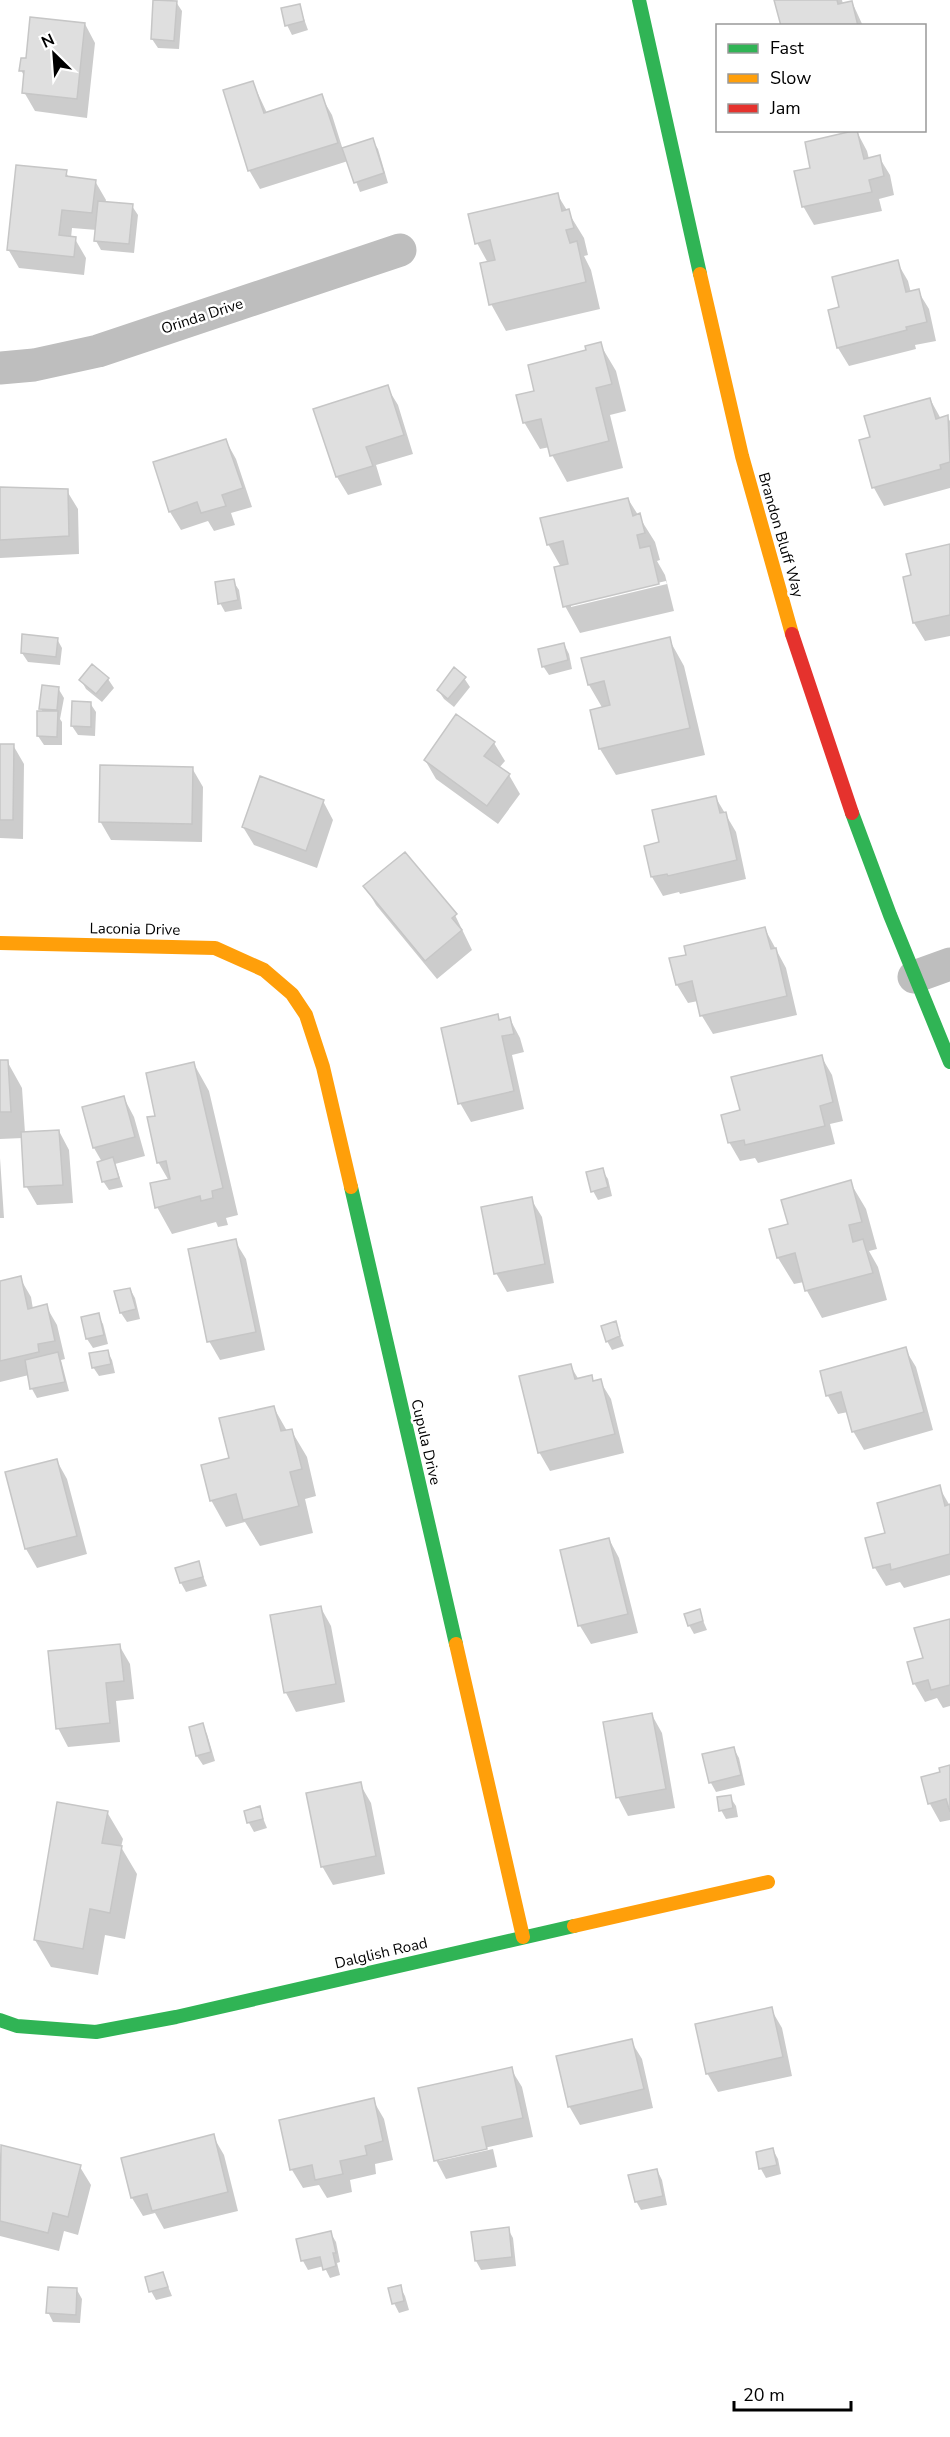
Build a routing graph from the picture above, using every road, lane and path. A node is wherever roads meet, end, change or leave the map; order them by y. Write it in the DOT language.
graph roads {
  1 [pos="639,0"];
  2 [pos="400,250"];
  3 [pos="0,368"];
  4 [pos="0,943"];
  5 [pos="950,964"];
  6 [pos="264,970"];
  7 [pos="914,977"];
  8 [pos="950,1062"];
  9 [pos="768,1882"];
  10 [pos="523,1937"];
  11 [pos="0,2020"];
  1 -- 7 [label="street, Brandon Bluff Way"];
  2 -- 3 [label="street, Orinda Drive"];
  4 -- 6 [label="street, Laconia Drive"];
  5 -- 7 [label="street"];
  6 -- 10 [label="street, Cupula Drive"];
  7 -- 8 [label="street, Brandon Bluff Way"];
  9 -- 10 [label="street, Dalglish Road"];
  10 -- 11 [label="street, Dalglish Road"];
}
